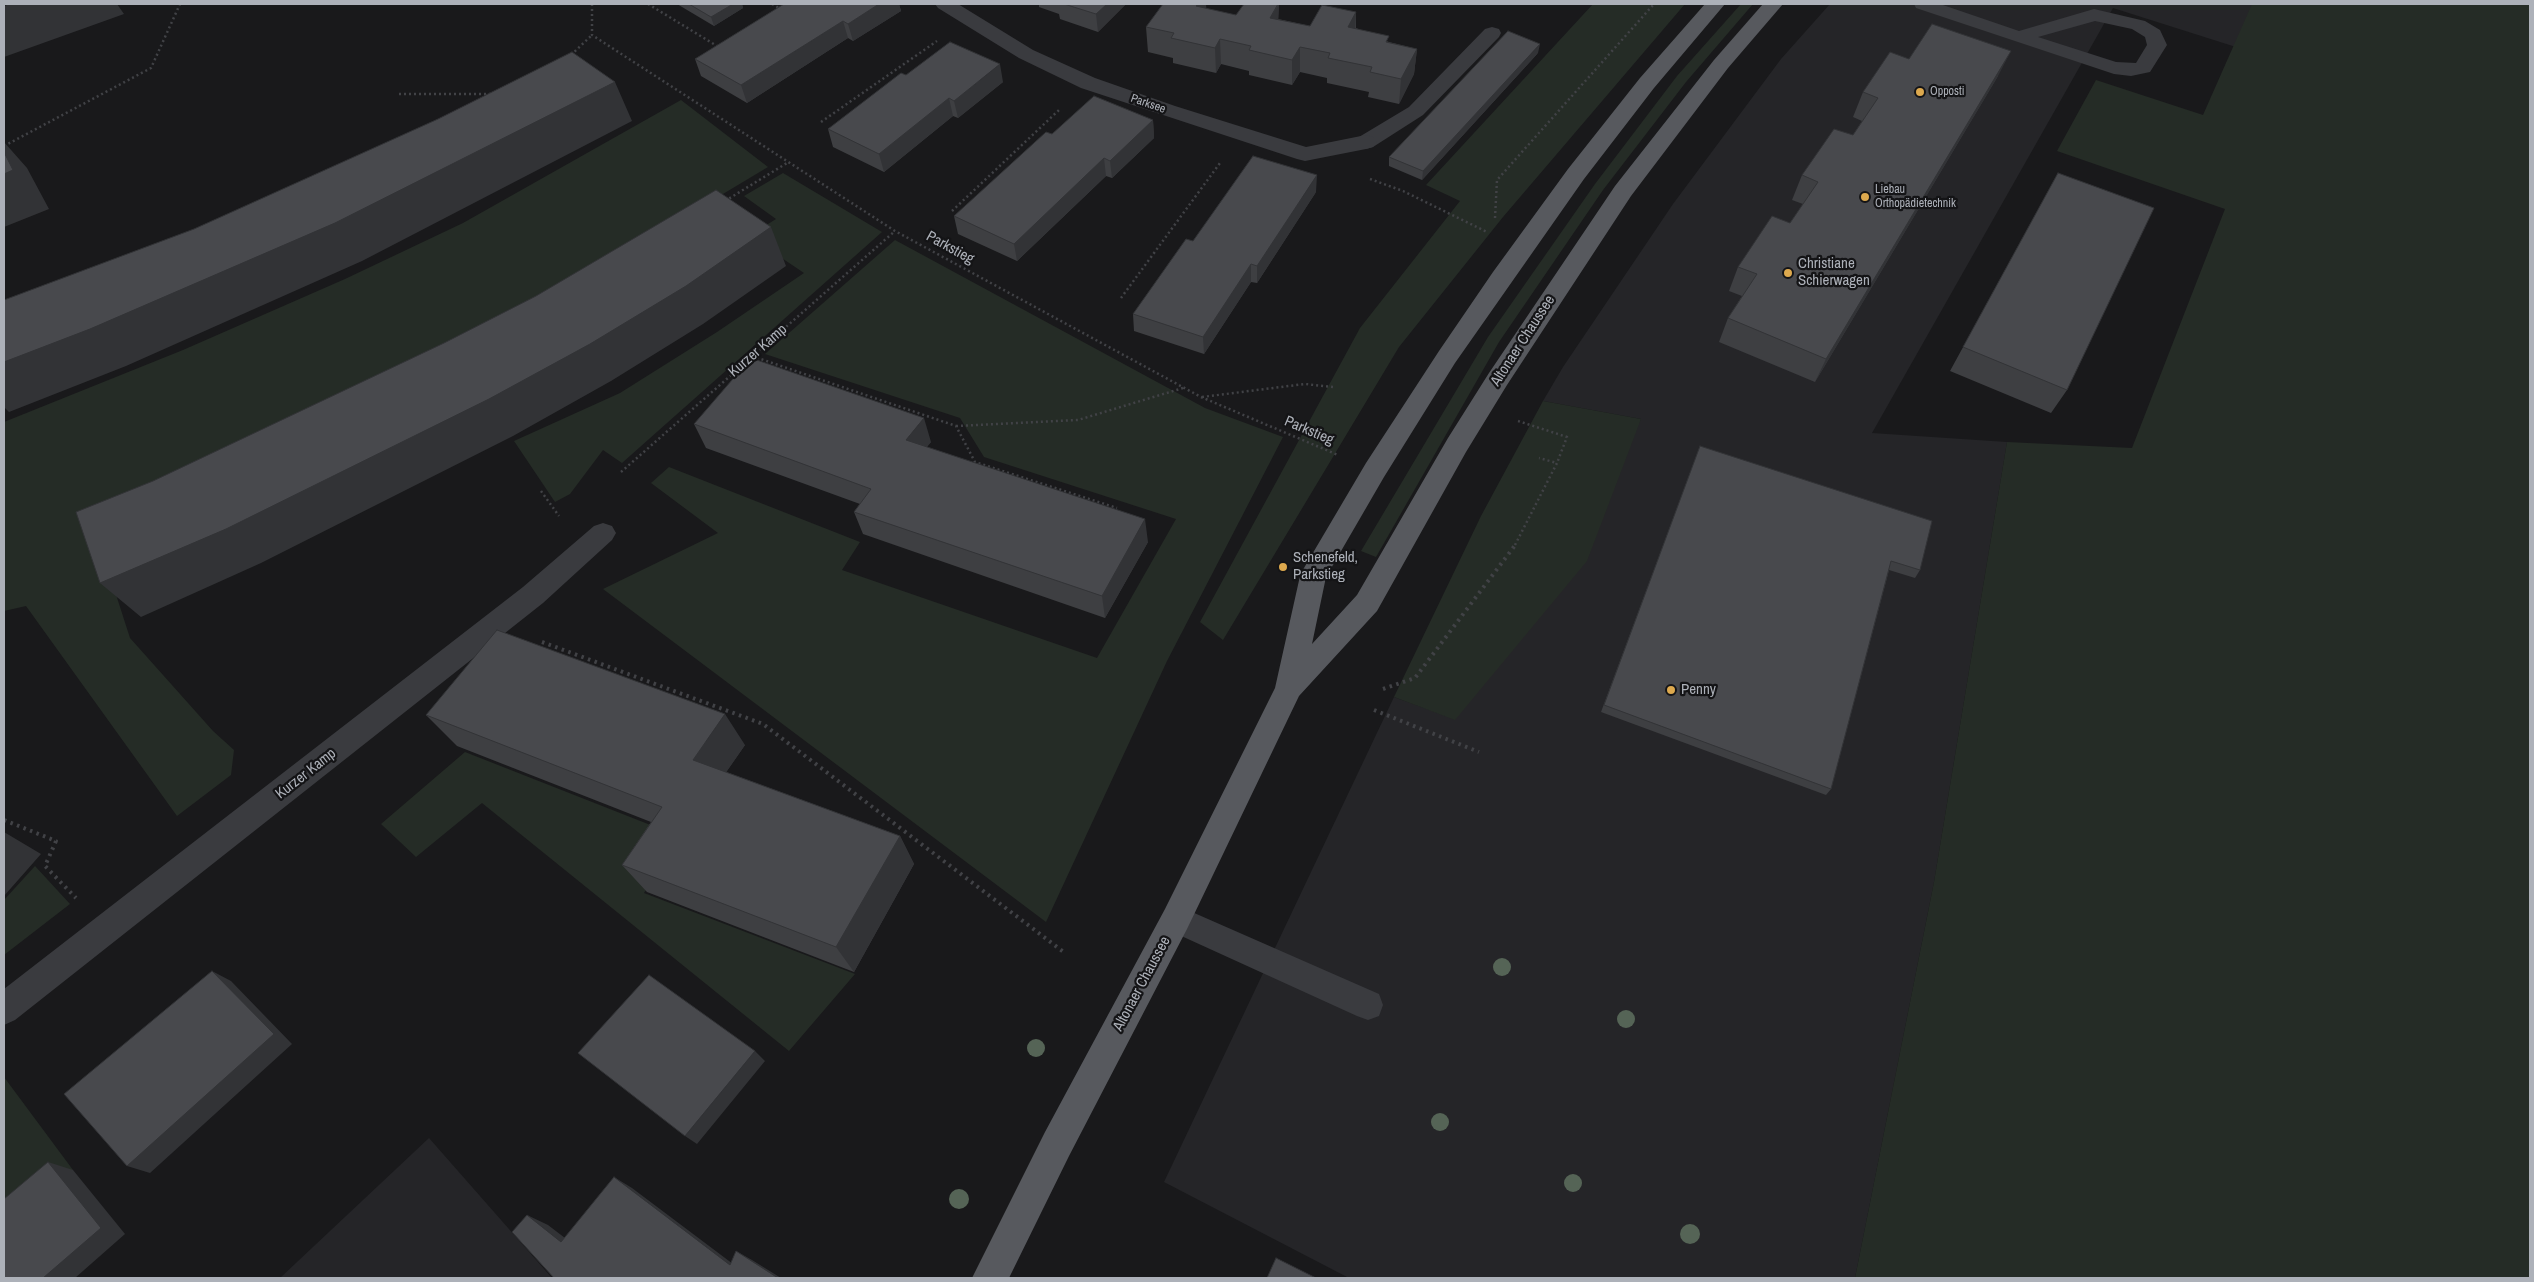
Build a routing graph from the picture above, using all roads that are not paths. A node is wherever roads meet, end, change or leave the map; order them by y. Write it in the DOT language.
graph roads {
  1 [pos="945,4"];
  2 [pos="1715,4"];
  3 [pos="1773,4"];
  4 [pos="1922,4"];
  5 [pos="1492,33"];
  6 [pos="2018,36"];
  7 [pos="1366,142"];
  8 [pos="603,533"];
  9 [pos="1289,688"];
  10 [pos="1176,919"];
  11 [pos="1368,1006"];
  12 [pos="4,1009"];
  13 [pos="990,1278"];
  1 -- 7 [label="street, Parksee"];
  2 -- 9 [label="main road, Altonaer Chaussee"];
  3 -- 9 [label="main road, Altonaer Chaussee"];
  4 -- 6 [label="lane"];
  5 -- 7 [label="lane"];
  6 -- 6 [label="lane"];
  8 -- 12 [label="street, Kurzer Kamp"];
  9 -- 10 [label="main road, Altonaer Chaussee"];
  10 -- 11 [label="lane"];
  10 -- 13 [label="main road, Altonaer Chaussee"];
}
